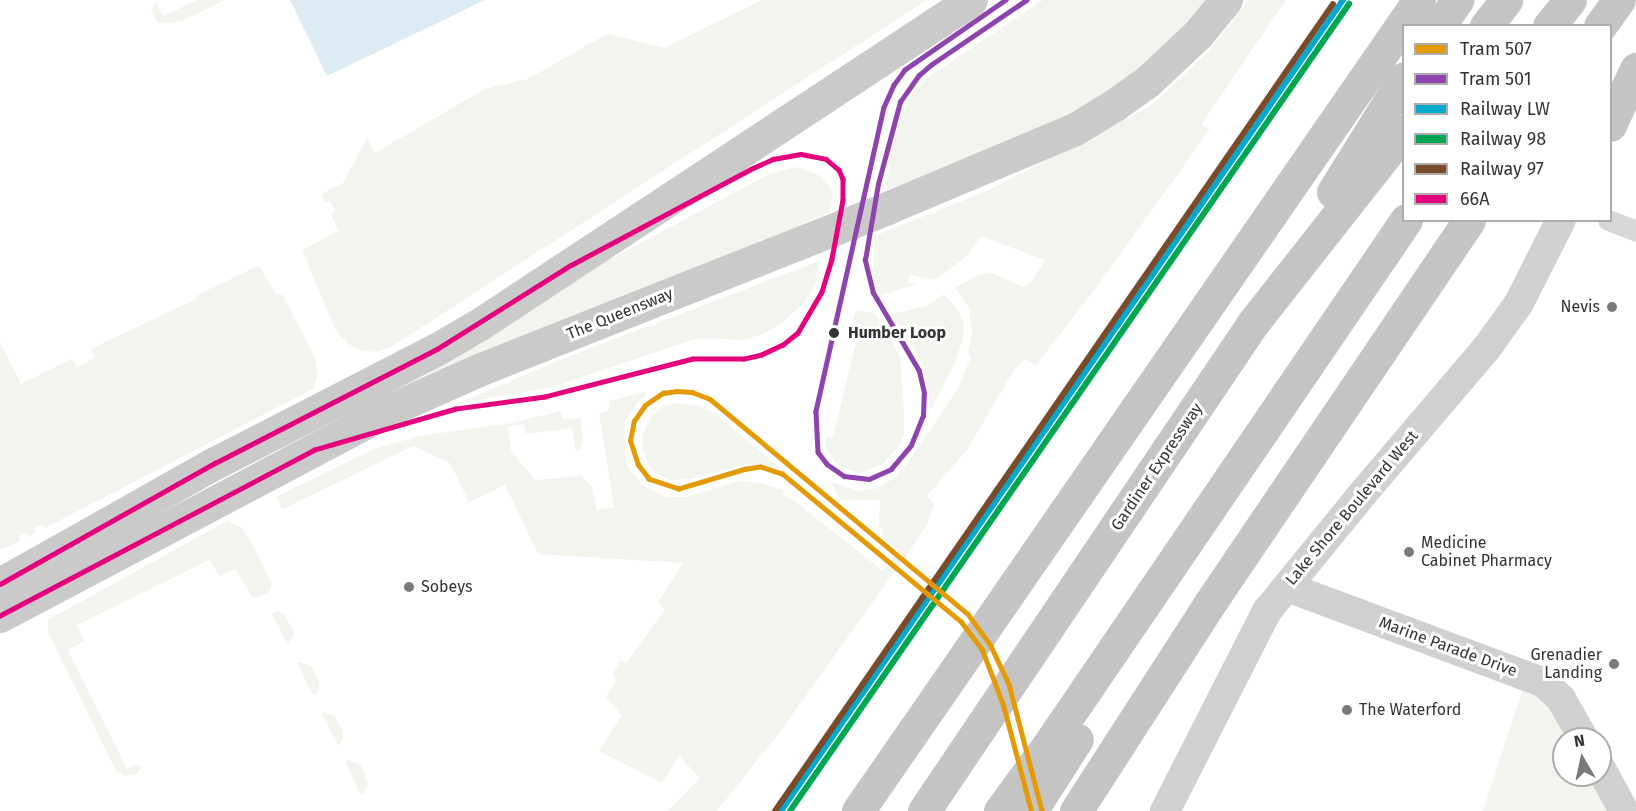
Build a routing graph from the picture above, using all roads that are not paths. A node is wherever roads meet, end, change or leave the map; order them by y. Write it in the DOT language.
graph roads {
  1 [pos="971,0"];
  2 [pos="1226,0"];
  3 [pos="1419,0"];
  4 [pos="1457,0"];
  5 [pos="1506,0"];
  6 [pos="1570,0"];
  7 [pos="1619,0"];
  8 [pos="1402,24"];
  9 [pos="1440,24"];
  10 [pos="1488,24"];
  11 [pos="1551,24"];
  12 [pos="1601,24"];
  13 [pos="1402,25"];
  14 [pos="1636,69"];
  15 [pos="1402,81"];
  16 [pos="1612,123"];
  17 [pos="1402,134"];
  18 [pos="1405,222"];
  19 [pos="1467,222"];
  20 [pos="1560,222"];
  21 [pos="1612,222"];
  22 [pos="1636,231"];
  23 [pos="1253,323"];
  24 [pos="0,584"];
  25 [pos="1287,587"];
  26 [pos="0,616"];
  27 [pos="1577,727"];
  28 [pos="1057,752"];
  29 [pos="1611,787"];
  30 [pos="858,811"];
  31 [pos="924,811"];
  32 [pos="1000,811"];
  33 [pos="1031,811"];
  34 [pos="1076,811"];
  35 [pos="1165,811"];
  36 [pos="1624,811"];
  1 -- 24 [label="main road"];
  2 -- 26 [label="main road, The Queensway"];
  3 -- 8 [label="highway"];
  4 -- 9 [label="highway"];
  5 -- 10 [label="highway"];
  6 -- 11 [label="highway"];
  7 -- 12 [label="highway"];
  13 -- 30 [label="highway"];
  14 -- 16 [label="highway"];
  15 -- 23 [label="highway"];
  17 -- 23 [label="highway, Gardiner Expressway"];
  18 -- 28 [label="highway"];
  19 -- 34 [label="highway"];
  20 -- 25 [label="main road, Lake Shore Boulevard West"];
  21 -- 22 [label="street"];
  23 -- 31 [label="highway, Gardiner Expressway"];
  25 -- 27 [label="main road, Marine Parade Drive"];
  25 -- 35 [label="main road, Lake Shore Boulevard West"];
  28 -- 32 [label="highway"];
  28 -- 33 [label="highway"];
  29 -- 36 [label="main road"];
}
